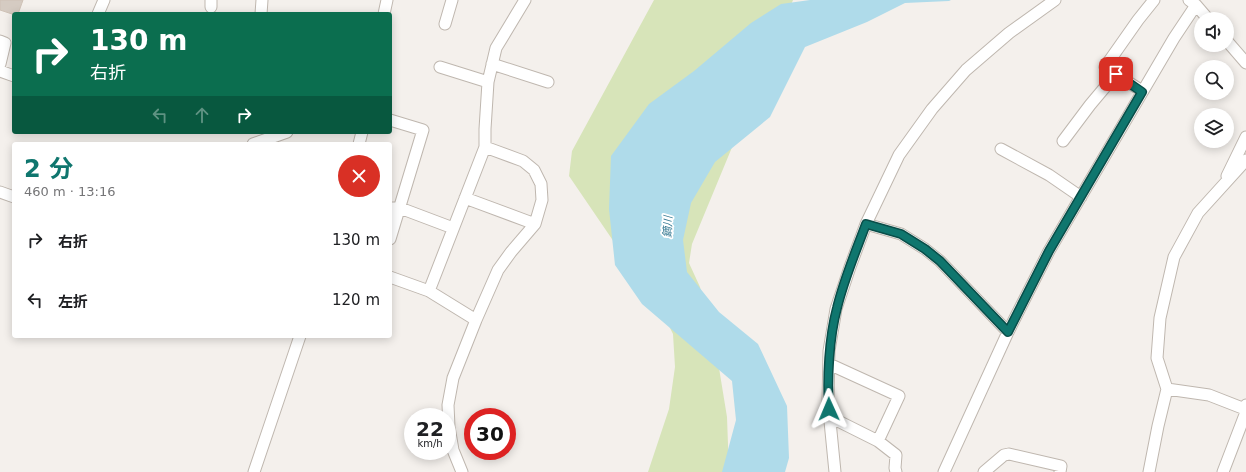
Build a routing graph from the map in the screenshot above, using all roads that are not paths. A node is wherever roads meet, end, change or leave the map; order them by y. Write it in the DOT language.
graph roads {
  1 [pos="104,0"];
  2 [pos="262,0"];
  3 [pos="387,0"];
  4 [pos="452,0"];
  5 [pos="525,0"];
  6 [pos="1055,0"];
  7 [pos="1154,0"];
  8 [pos="1193,3"];
  9 [pos="99,12"];
  10 [pos="261,12"];
  11 [pos="384,12"];
  12 [pos="1201,12"];
  13 [pos="446,24"];
  14 [pos="0,41"];
  15 [pos="1234,49"];
  16 [pos="1246,63"];
  17 [pos="0,64"];
  18 [pos="492,64"];
  19 [pos="440,68"];
  20 [pos="0,71"];
  21 [pos="1116,74"];
  22 [pos="12,75"];
  23 [pos="488,82"];
  24 [pos="548,82"];
  25 [pos="1142,92"];
  26 [pos="392,121"];
  27 [pos="281,134"];
  28 [pos="1246,137"];
  29 [pos="1063,141"];
  30 [pos="259,142"];
  31 [pos="485,147"];
  32 [pos="1001,149"];
  33 [pos="1246,160"];
  34 [pos="1223,186"];
  35 [pos="0,192"];
  36 [pos="12,197"];
  37 [pos="1081,197"];
  38 [pos="465,198"];
  39 [pos="395,208"];
  40 [pos="535,224"];
  41 [pos="866,224"];
  42 [pos="392,227"];
  43 [pos="453,228"];
  44 [pos="392,278"];
  45 [pos="428,291"];
  46 [pos="476,320"];
  47 [pos="1008,332"];
  48 [pos="299,338"];
  49 [pos="829,364"];
  50 [pos="1167,389"];
  51 [pos="1246,405"];
  52 [pos="1246,412"];
  53 [pos="830,417"];
  54 [pos="878,441"];
  55 [pos="254,472"];
  56 [pos="462,472"];
  57 [pos="835,472"];
  58 [pos="896,472"];
  59 [pos="944,472"];
  60 [pos="984,472"];
  61 [pos="1060,472"];
  62 [pos="1149,472"];
  63 [pos="1223,472"];
  1 -- 9 [label="street"];
  2 -- 10 [label="street"];
  3 -- 11 [label="street"];
  4 -- 13 [label="street"];
  5 -- 18 [label="street"];
  6 -- 41 [label="street"];
  7 -- 21 [label="street"];
  8 -- 12 [label="street"];
  8 -- 25 [label="street"];
  14 -- 17 [label="street"];
  15 -- 16 [label="street"];
  18 -- 23 [label="street"];
  18 -- 24 [label="street"];
  19 -- 23 [label="street"];
  20 -- 22 [label="street"];
  21 -- 25 [label="street"];
  21 -- 29 [label="street"];
  23 -- 31 [label="street"];
  25 -- 37 [label="street"];
  26 -- 39 [label="street"];
  27 -- 30 [label="street"];
  28 -- 34 [label="street"];
  31 -- 38 [label="street"];
  31 -- 40 [label="street"];
  32 -- 37 [label="street"];
  33 -- 34 [label="street"];
  34 -- 50 [label="street"];
  35 -- 36 [label="street"];
  37 -- 47 [label="street"];
  38 -- 40 [label="street"];
  38 -- 43 [label="street"];
  39 -- 42 [label="street"];
  39 -- 43 [label="street"];
  40 -- 46 [label="street"];
  41 -- 47 [label="street"];
  41 -- 49 [label="street"];
  43 -- 45 [label="street"];
  44 -- 45 [label="street"];
  45 -- 46 [label="street"];
  46 -- 56 [label="street"];
  47 -- 59 [label="street"];
  48 -- 55 [label="street"];
  49 -- 53 [label="street"];
  49 -- 54 [label="street"];
  50 -- 51 [label="street"];
  50 -- 62 [label="street"];
  52 -- 63 [label="street"];
  53 -- 54 [label="street"];
  53 -- 57 [label="street"];
  54 -- 58 [label="street"];
  60 -- 61 [label="street"];
}
